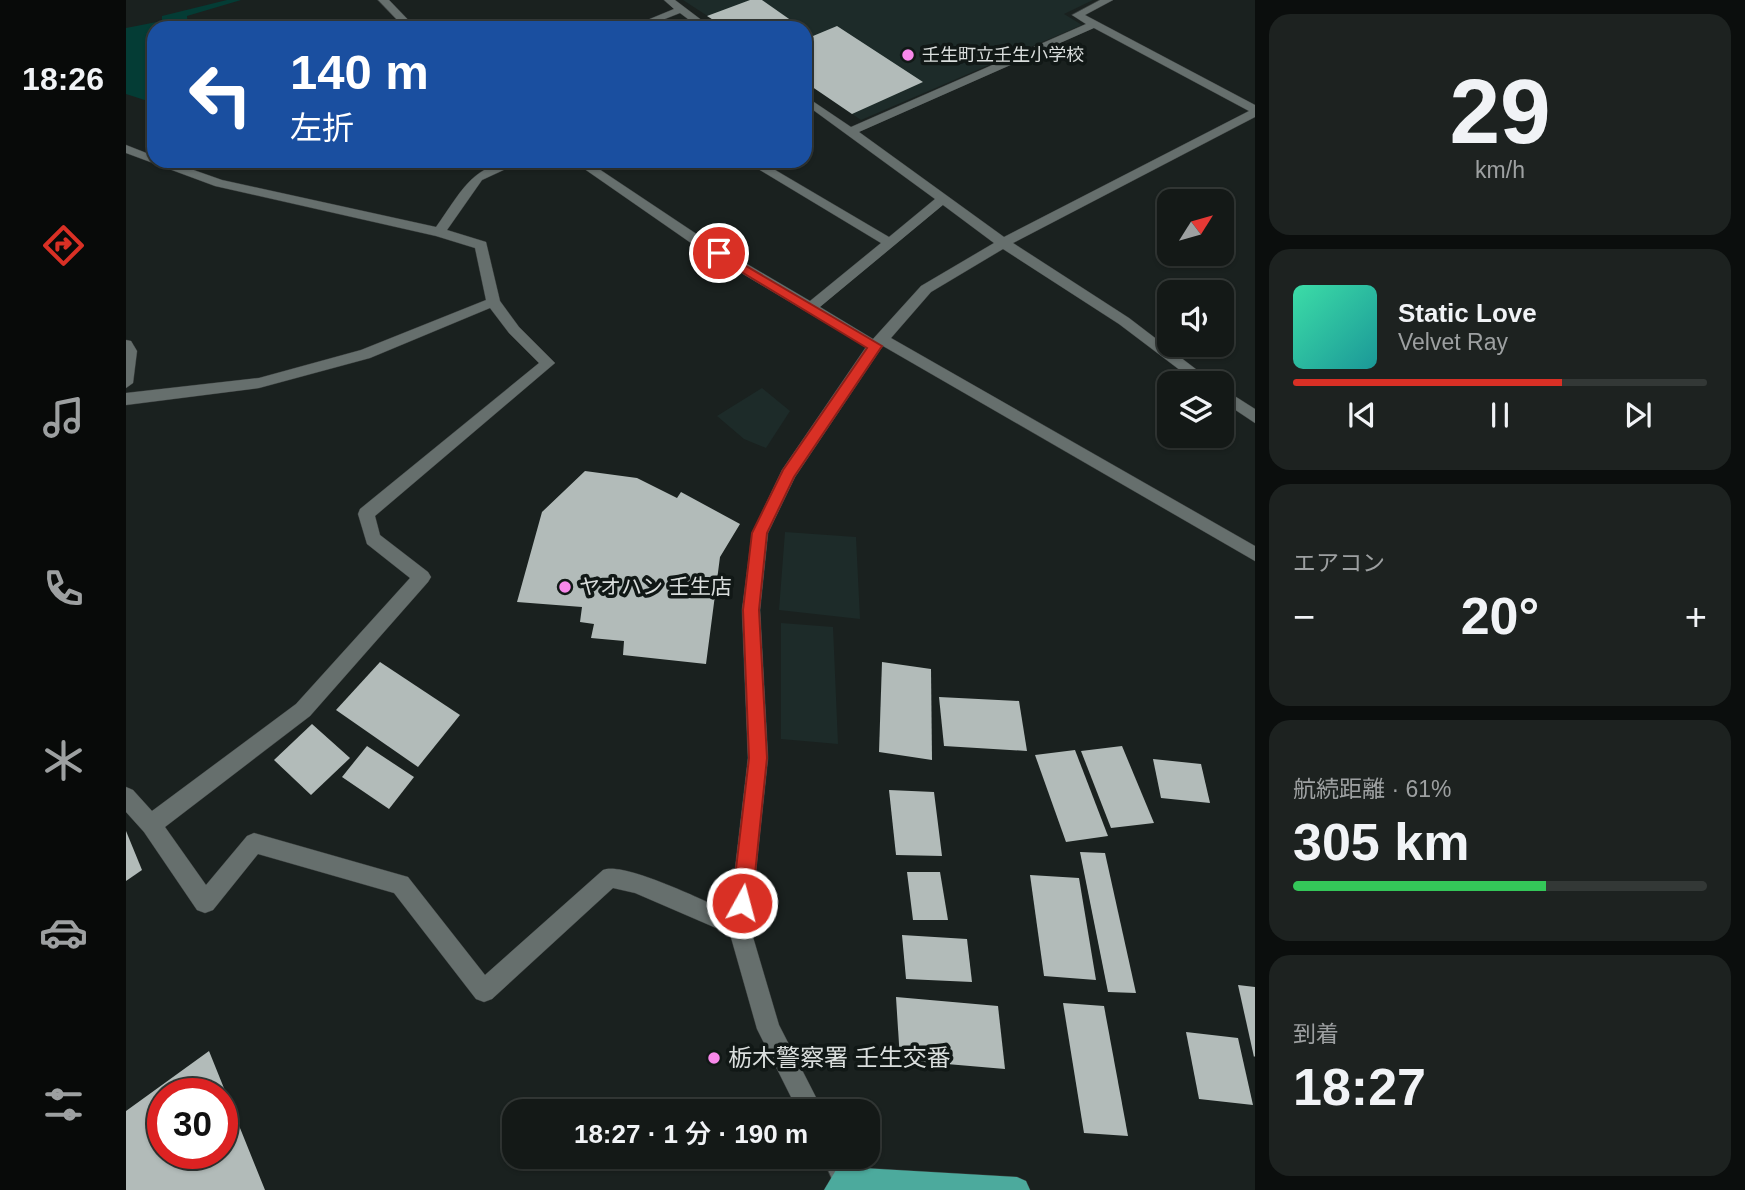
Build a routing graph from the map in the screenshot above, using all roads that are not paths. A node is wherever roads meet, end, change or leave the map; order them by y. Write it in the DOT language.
graph roads {
  1 [pos="383,0"];
  2 [pos="669,0"];
  3 [pos="1108,0"];
  4 [pos="682,9"];
  5 [pos="404,21"];
  6 [pos="651,21"];
  7 [pos="698,21"];
  8 [pos="1094,24"];
  9 [pos="812,104"];
  10 [pos="1255,111"];
  11 [pos="850,132"];
  12 [pos="126,149"];
  13 [pos="147,158"];
  14 [pos="175,168"];
  15 [pos="500,168"];
  16 [pos="589,168"];
  17 [pos="763,168"];
  18 [pos="943,200"];
  19 [pos="439,232"];
  20 [pos="890,243"];
  21 [pos="1003,243"];
  22 [pos="493,302"];
  23 [pos="810,308"];
  24 [pos="878,343"];
  25 [pos="126,345"];
  26 [pos="1191,371"];
  27 [pos="126,383"];
  28 [pos="126,399"];
  29 [pos="1234,402"];
  30 [pos="1255,417"];
  31 [pos="1255,554"];
  32 [pos="126,797"];
  33 [pos="151,825"];
  34 [pos="739,927"];
  35 [pos="805,1099"];
  36 [pos="839,1175"];
  37 [pos="1017,1190"];
  1 -- 5 [label="street"];
  2 -- 4 [label="street"];
  3 -- 8 [label="street"];
  4 -- 6 [label="street"];
  4 -- 7 [label="street"];
  8 -- 10 [label="street"];
  8 -- 11 [label="street"];
  9 -- 11 [label="street"];
  10 -- 21 [label="street"];
  11 -- 18 [label="street"];
  12 -- 13 [label="street"];
  14 -- 19 [label="street"];
  15 -- 19 [label="street"];
  16 -- 23 [label="street"];
  17 -- 20 [label="street"];
  18 -- 20 [label="street"];
  18 -- 21 [label="street"];
  19 -- 22 [label="street"];
  20 -- 23 [label="street"];
  21 -- 24 [label="street"];
  21 -- 26 [label="street"];
  22 -- 28 [label="street"];
  22 -- 33 [label="street"];
  23 -- 24 [label="street"];
  24 -- 31 [label="street"];
  24 -- 34 [label="street"];
  25 -- 27 [label="street"];
  29 -- 30 [label="street"];
  32 -- 33 [label="street"];
  33 -- 34 [label="street"];
  34 -- 35 [label="street"];
  36 -- 37 [label="main road"];
}
